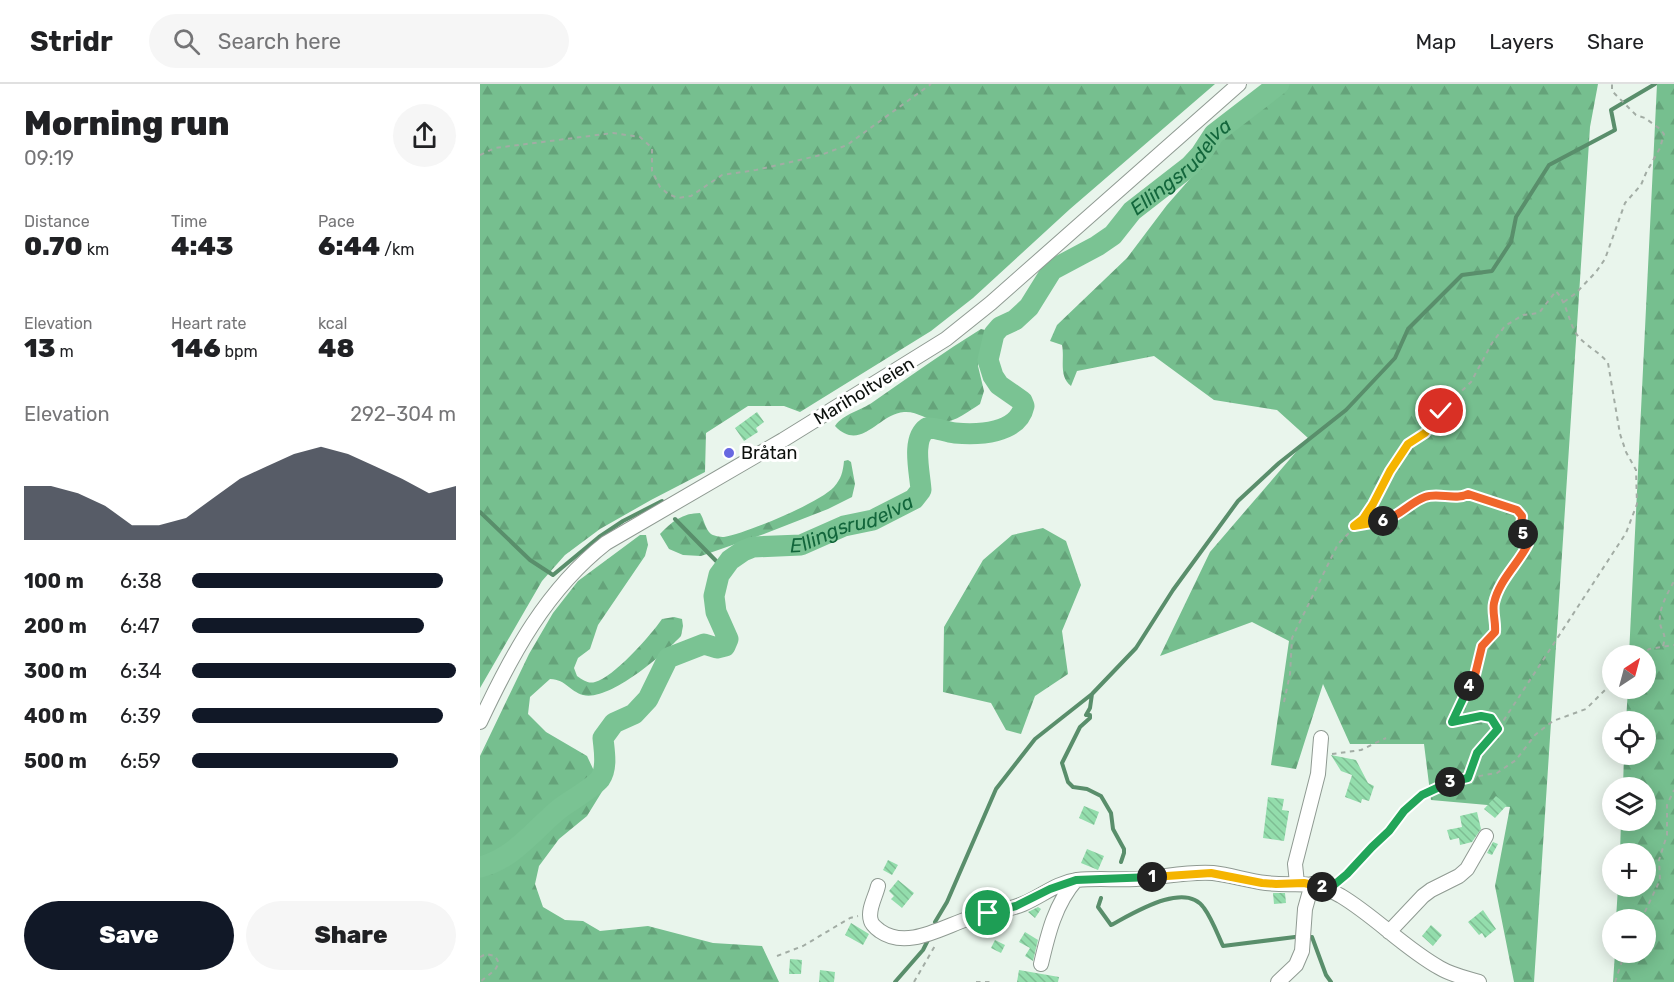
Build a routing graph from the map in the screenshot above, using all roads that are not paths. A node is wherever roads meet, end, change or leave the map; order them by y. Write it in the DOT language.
graph roads {
  1 [pos="1239,84"];
  2 [pos="480,722"];
  3 [pos="1321,738"];
  4 [pos="1486,836"];
  5 [pos="1076,880"];
  6 [pos="1297,883"];
  7 [pos="1312,884"];
  8 [pos="878,886"];
  9 [pos="1389,932"];
  10 [pos="1041,964"];
  11 [pos="1278,982"];
  12 [pos="1479,982"];
  1 -- 2 [label="street, Mariholtveien"];
  3 -- 6 [label="street"];
  4 -- 9 [label="street"];
  5 -- 6 [label="street"];
  5 -- 8 [label="street"];
  5 -- 10 [label="street"];
  6 -- 7 [label="street"];
  7 -- 9 [label="street"];
  7 -- 11 [label="street"];
  9 -- 12 [label="street"];
}
